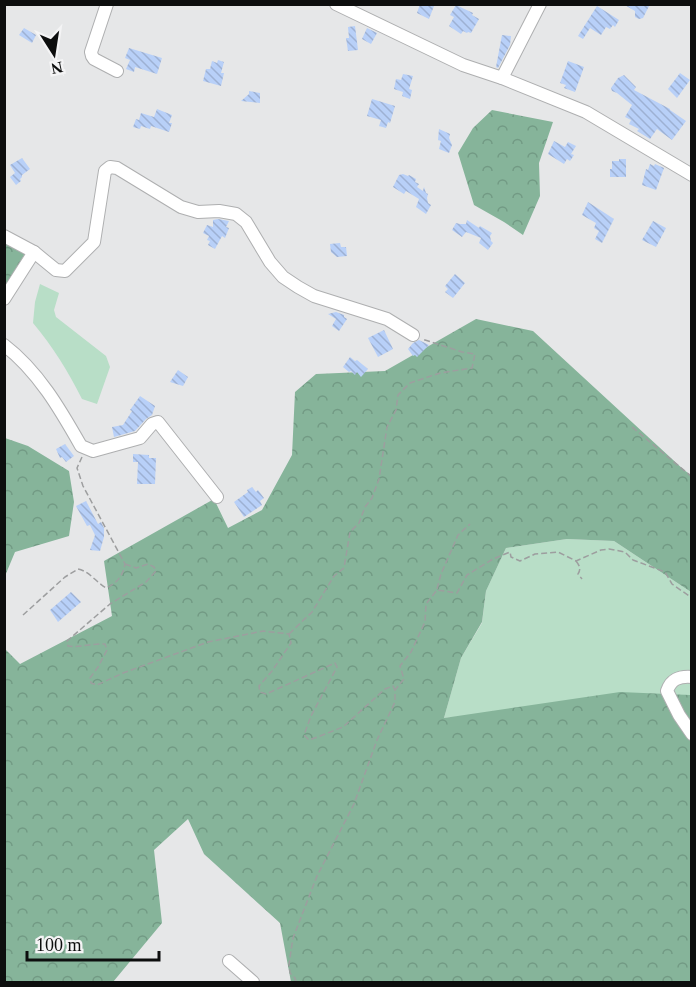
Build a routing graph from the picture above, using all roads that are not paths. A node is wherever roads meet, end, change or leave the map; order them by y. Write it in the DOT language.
graph roads {
  1 [pos="107,4"];
  2 [pos="336,4"];
  3 [pos="540,4"];
  4 [pos="117,71"];
  5 [pos="502,78"];
  6 [pos="692,175"];
  7 [pos="4,236"];
  8 [pos="34,252"];
  9 [pos="4,299"];
  10 [pos="413,335"];
  11 [pos="4,345"];
  12 [pos="217,497"];
  13 [pos="692,677"];
  14 [pos="692,734"];
  15 [pos="229,961"];
  16 [pos="253,982"];
  1 -- 4 [label="street"];
  2 -- 5 [label="street"];
  3 -- 5 [label="street"];
  5 -- 6 [label="street"];
  7 -- 8 [label="street"];
  8 -- 9 [label="street"];
  8 -- 10 [label="street"];
  11 -- 12 [label="street"];
  13 -- 14 [label="street"];
  15 -- 16 [label="street"];
}
